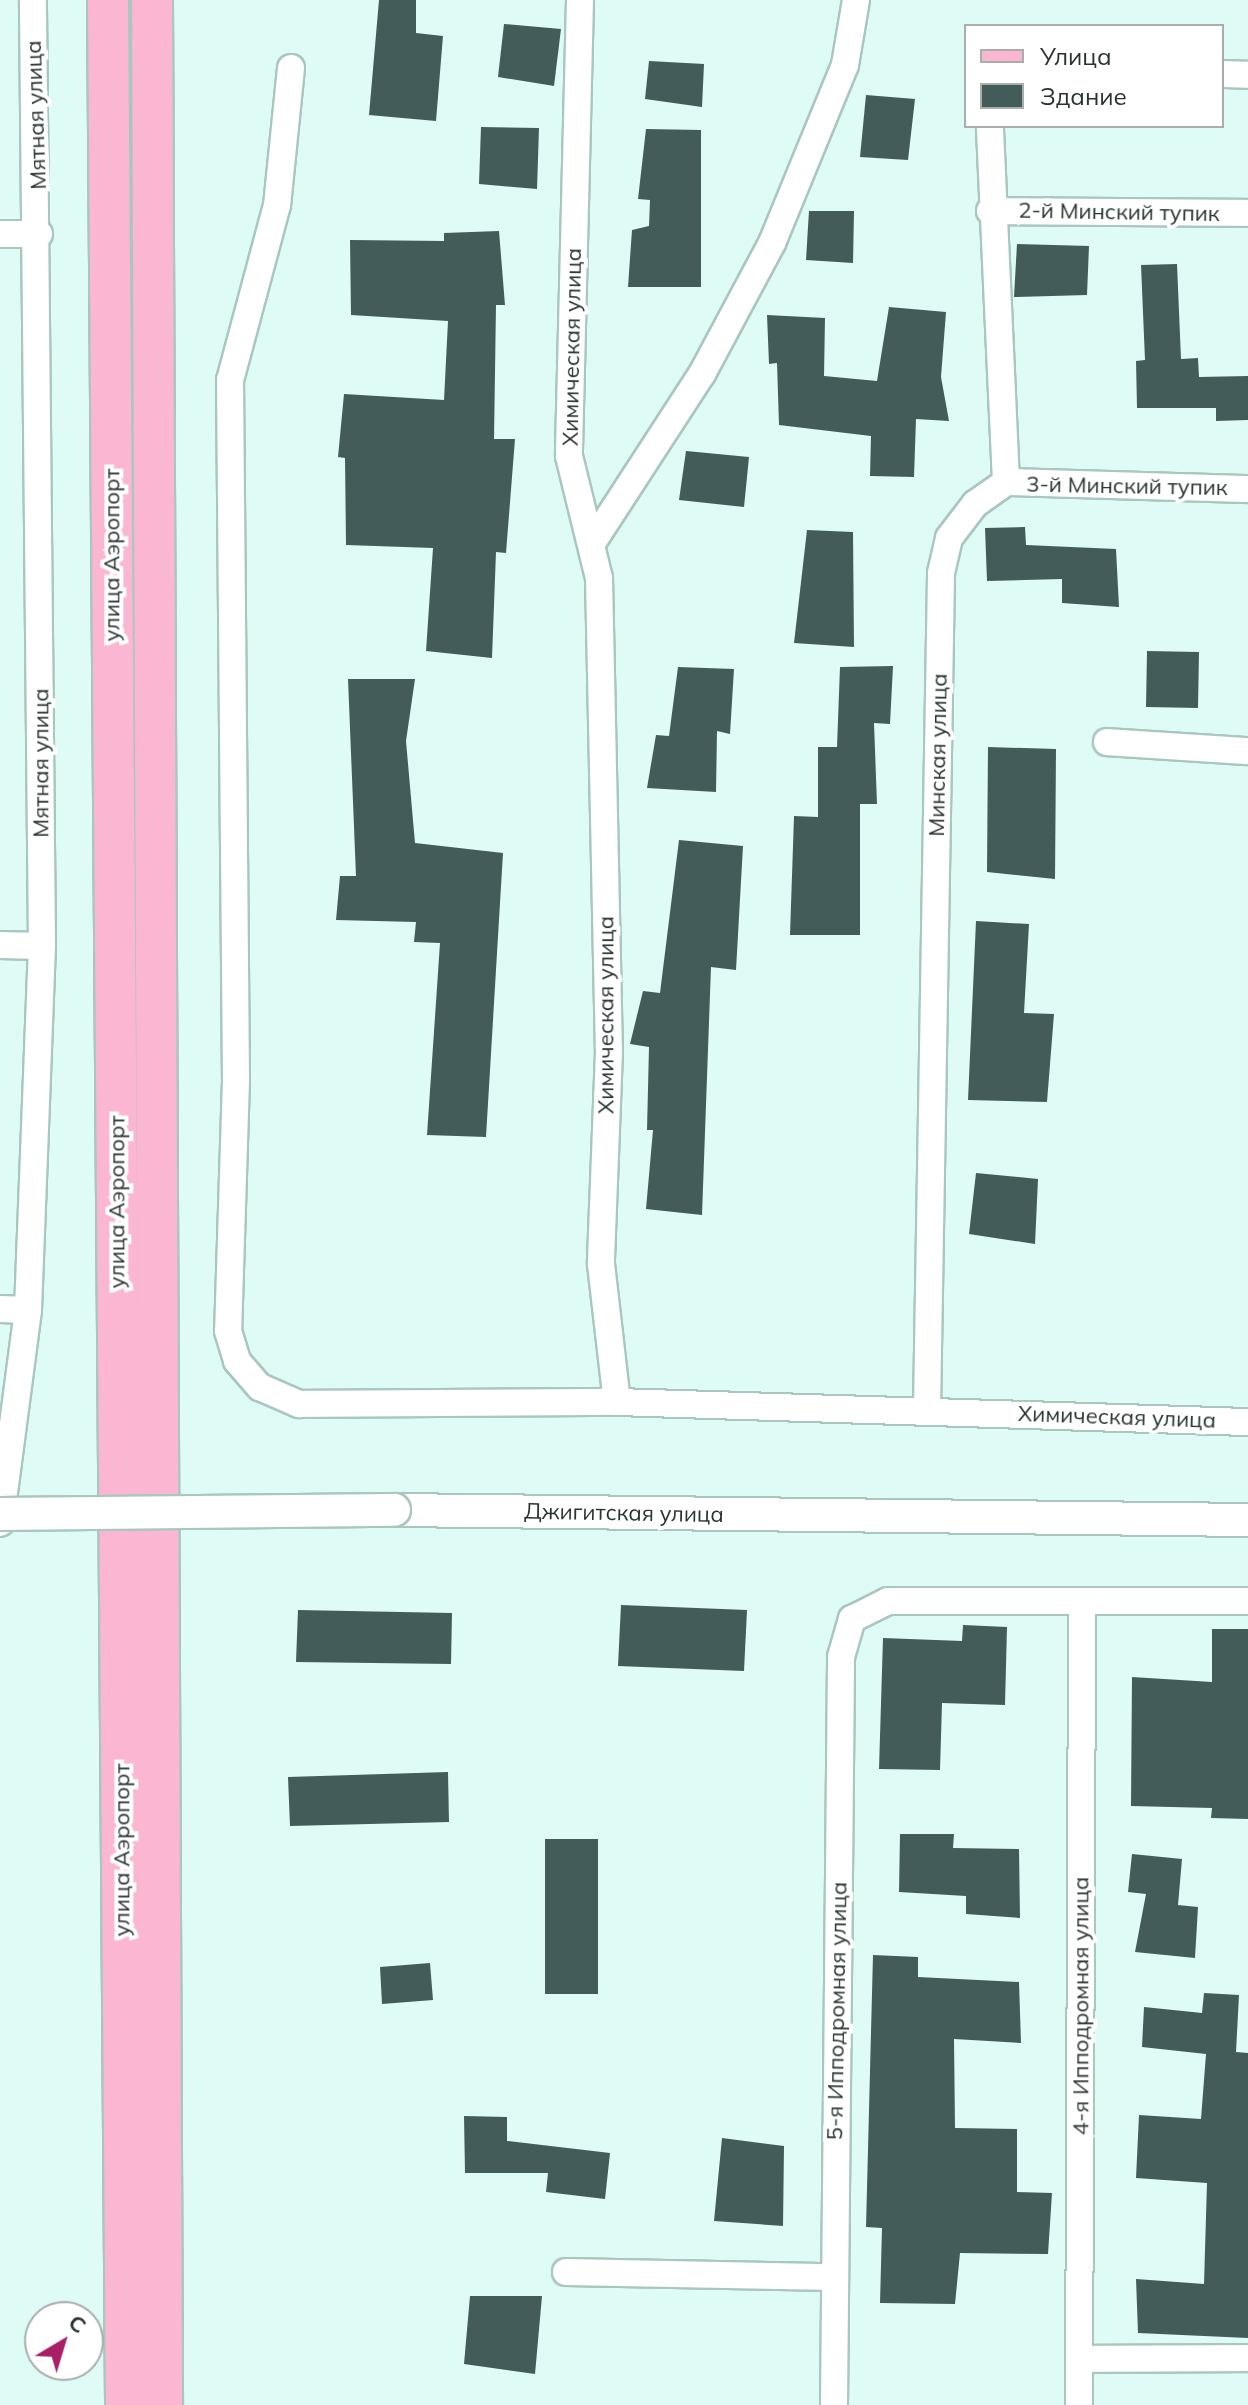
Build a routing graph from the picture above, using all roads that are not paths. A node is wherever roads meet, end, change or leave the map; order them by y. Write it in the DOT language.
graph roads {
  1 [pos="33,0"];
  2 [pos="108,0"];
  3 [pos="152,0"];
  4 [pos="580,0"];
  5 [pos="856,0"];
  6 [pos="291,68"];
  7 [pos="1224,74"];
  8 [pos="1248,75"];
  9 [pos="990,128"];
  10 [pos="990,211"];
  11 [pos="1248,213"];
  12 [pos="0,234"];
  13 [pos="39,234"];
  14 [pos="1006,482"];
  15 [pos="1248,489"];
  16 [pos="594,540"];
  17 [pos="1107,742"];
  18 [pos="1248,751"];
  19 [pos="0,945"];
  20 [pos="42,946"];
  21 [pos="0,1309"];
  22 [pos="28,1310"];
  23 [pos="617,1402"];
  24 [pos="927,1410"];
  25 [pos="1248,1422"];
  26 [pos="5,1437"];
  27 [pos="0,1514"];
  28 [pos="1248,1520"];
  29 [pos="0,1523"];
  30 [pos="1248,1601"];
  31 [pos="1082,1606"];
  32 [pos="566,2272"];
  33 [pos="833,2277"];
  34 [pos="1248,2358"];
  35 [pos="1079,2359"];
  36 [pos="126,2405"];
  37 [pos="162,2405"];
  38 [pos="834,2405"];
  39 [pos="1079,2405"];
  1 -- 13 [label="street, Мятная улица"];
  2 -- 36 [label="main road, улица Аэропорт"];
  3 -- 37 [label="main road, улица Аэропорт"];
  4 -- 16 [label="street, Химическая улица"];
  5 -- 16 [label="street"];
  6 -- 23 [label="street"];
  7 -- 8 [label="street"];
  9 -- 10 [label="street"];
  10 -- 11 [label="street, 2-й Минский тупик"];
  10 -- 14 [label="street"];
  12 -- 13 [label="street"];
  13 -- 20 [label="street, Мятная улица"];
  14 -- 15 [label="street, 3-й Минский тупик"];
  14 -- 24 [label="street, Минская улица"];
  16 -- 23 [label="street, Химическая улица"];
  17 -- 18 [label="street"];
  19 -- 20 [label="street"];
  20 -- 22 [label="street, Мятная улица"];
  21 -- 22 [label="street"];
  22 -- 26 [label="street, Мятная улица"];
  23 -- 24 [label="street, Химическая улица"];
  24 -- 25 [label="street, Химическая улица"];
  26 -- 29 [label="street, Мятная улица"];
  27 -- 28 [label="street, Джигитская улица, bridge"];
  30 -- 31 [label="street"];
  31 -- 33 [label="street, 5-я Ипподромная улица"];
  31 -- 35 [label="street, 4-я Ипподромная улица"];
  32 -- 33 [label="street"];
  33 -- 38 [label="street, 5-я Ипподромная улица"];
  34 -- 35 [label="street"];
  35 -- 39 [label="street, 4-я Ипподромная улица"];
}
